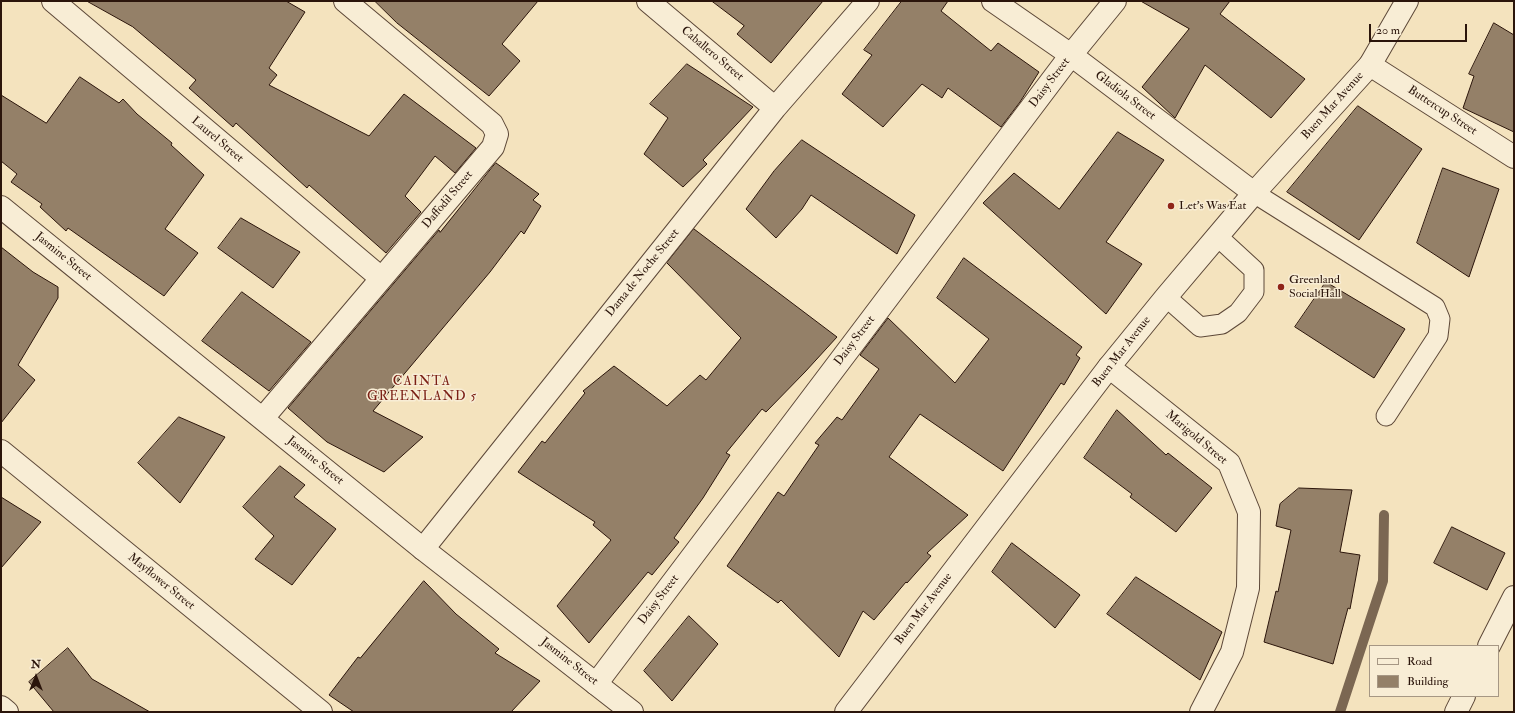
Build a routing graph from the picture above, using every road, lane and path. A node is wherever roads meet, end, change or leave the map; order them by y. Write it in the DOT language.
graph roads {
  1 [pos="53,1"];
  2 [pos="345,1"];
  3 [pos="648,1"];
  4 [pos="868,1"];
  5 [pos="993,1"];
  6 [pos="1115,1"];
  7 [pos="1408,1"];
  8 [pos="1071,55"];
  9 [pos="1370,65"];
  10 [pos="775,108"];
  11 [pos="1514,157"];
  12 [pos="1254,193"];
  13 [pos="1,207"];
  14 [pos="1216,236"];
  15 [pos="381,278"];
  16 [pos="1166,297"];
  17 [pos="1109,367"];
  18 [pos="1386,416"];
  19 [pos="263,418"];
  20 [pos="1,451"];
  21 [pos="423,549"];
  22 [pos="1514,597"];
  23 [pos="1490,645"];
  24 [pos="596,684"];
  25 [pos="1464,697"];
  26 [pos="1,707"];
  27 [pos="7,712"];
  28 [pos="321,712"];
  29 [pos="632,712"];
  30 [pos="846,712"];
  31 [pos="1201,712"];
  32 [pos="1456,712"];
  1 -- 15 [label="street, Laurel Street"];
  2 -- 15 [label="street, Daffodil Street"];
  3 -- 10 [label="street, Caballero Street"];
  4 -- 10 [label="street, Dama de Noche Street"];
  5 -- 8 [label="street, Gladiola Street"];
  6 -- 8 [label="street, Daisy Street"];
  7 -- 9 [label="street, Buen Mar Avenue"];
  8 -- 12 [label="street, Gladiola Street"];
  8 -- 24 [label="street, Daisy Street"];
  9 -- 11 [label="street, Buttercup Street"];
  9 -- 12 [label="street, Buen Mar Avenue"];
  10 -- 21 [label="street, Dama de Noche Street"];
  12 -- 14 [label="street, Buen Mar Avenue"];
  12 -- 18 [label="lane"];
  13 -- 19 [label="street, Jasmine Street"];
  14 -- 16 [label="street, Buen Mar Avenue"];
  14 -- 16 [label="lane"];
  15 -- 19 [label="street, Daffodil Street"];
  16 -- 17 [label="street, Buen Mar Avenue"];
  17 -- 30 [label="street, Buen Mar Avenue"];
  17 -- 31 [label="street, Marigold Street"];
  19 -- 21 [label="street, Jasmine Street"];
  20 -- 28 [label="street, Mayflower Street"];
  21 -- 24 [label="street, Jasmine Street"];
  22 -- 23 [label="street"];
  24 -- 29 [label="street, Jasmine Street"];
  25 -- 32 [label="street"];
  26 -- 27 [label="street"];
}
